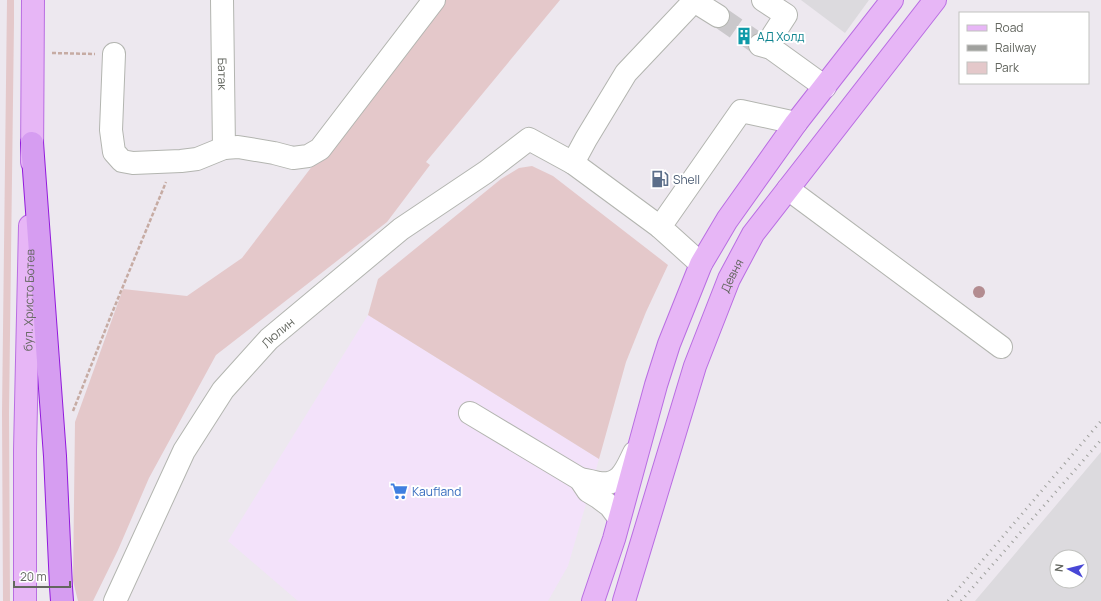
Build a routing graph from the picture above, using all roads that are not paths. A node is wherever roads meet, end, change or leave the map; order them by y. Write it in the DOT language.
graph roads {
  1 [pos="33,0"];
  2 [pos="222,0"];
  3 [pos="434,0"];
  4 [pos="695,0"];
  5 [pos="763,0"];
  6 [pos="892,0"];
  7 [pos="935,0"];
  8 [pos="718,16"];
  9 [pos="114,54"];
  10 [pos="825,87"];
  11 [pos="796,123"];
  12 [pos="32,143"];
  13 [pos="224,148"];
  14 [pos="573,163"];
  15 [pos="788,189"];
  16 [pos="660,228"];
  17 [pos="701,264"];
  18 [pos="1001,347"];
  19 [pos="470,412"];
  20 [pos="643,436"];
  21 [pos="580,479"];
  22 [pos="620,518"];
  23 [pos="25,601"];
  24 [pos="62,601"];
  25 [pos="115,601"];
  26 [pos="593,601"];
  27 [pos="624,601"];
  1 -- 12 [label="main road, бул. Христо Ботев"];
  2 -- 13 [label="street, Батак"];
  3 -- 13 [label="street"];
  4 -- 8 [label="street"];
  4 -- 14 [label="street"];
  5 -- 10 [label="street"];
  6 -- 10 [label="main road"];
  7 -- 15 [label="main road, Девня"];
  9 -- 13 [label="street"];
  10 -- 11 [label="main road"];
  11 -- 16 [label="street"];
  11 -- 17 [label="main road"];
  12 -- 23 [label="main road, бул. Христо Ботев"];
  12 -- 24 [label="highway"];
  14 -- 16 [label="street"];
  14 -- 25 [label="street, Люлин"];
  15 -- 18 [label="street"];
  15 -- 27 [label="main road, Девня"];
  16 -- 17 [label="street"];
  17 -- 20 [label="main road"];
  19 -- 21 [label="street"];
  20 -- 21 [label="street"];
  20 -- 22 [label="main road"];
  21 -- 22 [label="street"];
  22 -- 26 [label="main road"];
}
